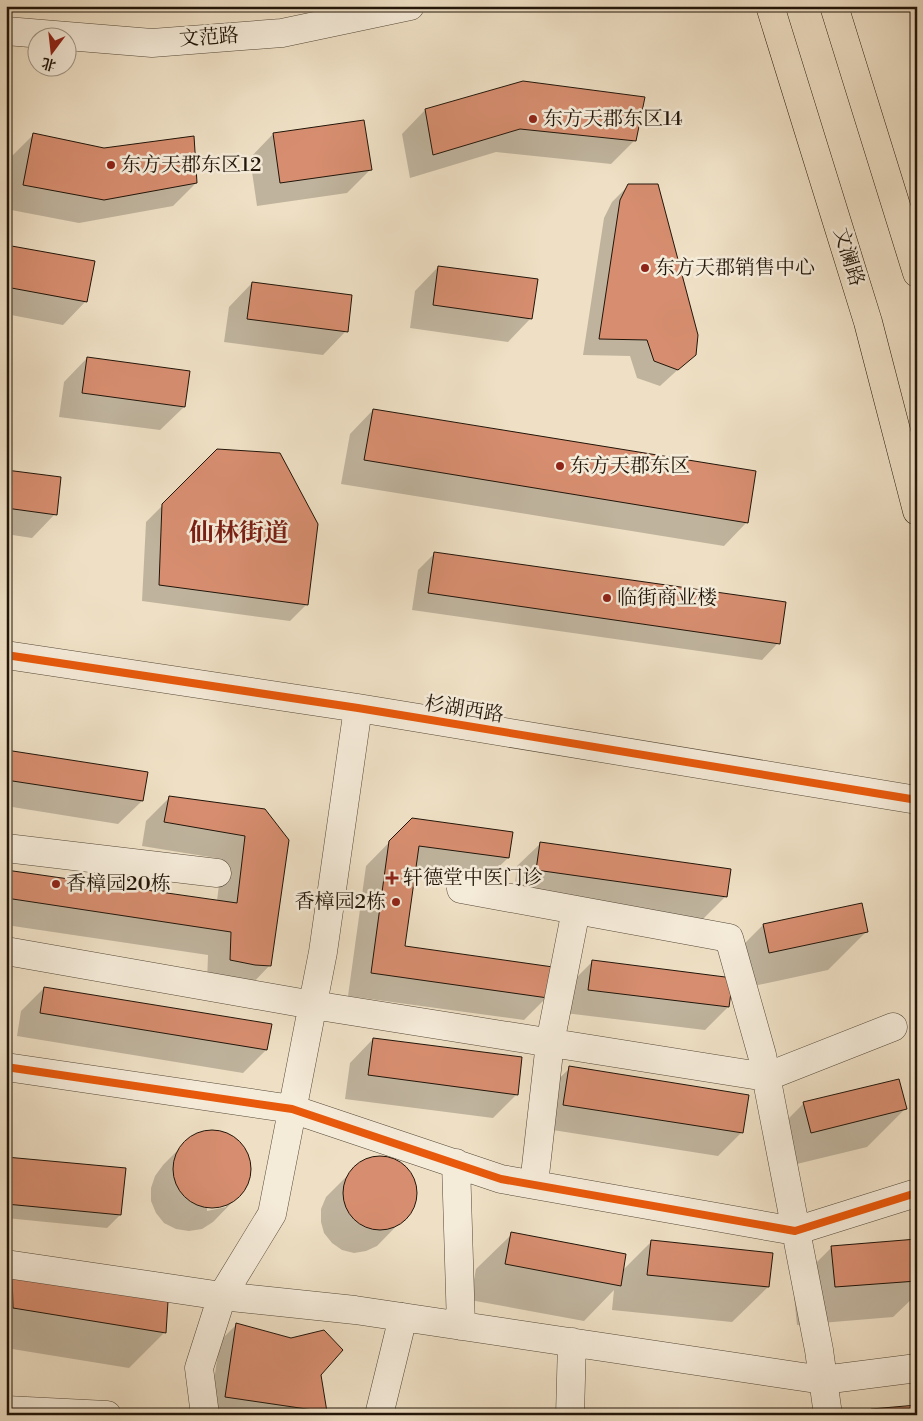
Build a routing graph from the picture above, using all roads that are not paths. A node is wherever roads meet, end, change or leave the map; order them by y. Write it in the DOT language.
graph roads {
  1 [pos="410,6"];
  2 [pos="770,6"];
  3 [pos="834,6"];
  4 [pos="6,31"];
  5 [pos="917,273"];
  6 [pos="917,511"];
  7 [pos="6,655"];
  8 [pos="358,708"];
  9 [pos="917,800"];
  10 [pos="6,848"];
  11 [pos="217,873"];
  12 [pos="461,889"];
  13 [pos="576,910"];
  14 [pos="6,951"];
  15 [pos="312,1005"];
  16 [pos="893,1027"];
  17 [pos="550,1043"];
  18 [pos="6,1067"];
  19 [pos="766,1077"];
  20 [pos="292,1109"];
  21 [pos="456,1164"];
  22 [pos="534,1184"];
  23 [pos="914,1194"];
  24 [pos="795,1231"];
  25 [pos="6,1264"];
  26 [pos="222,1296"];
  27 [pos="403,1317"];
  28 [pos="461,1326"];
  29 [pos="572,1342"];
  30 [pos="917,1368"];
  31 [pos="823,1380"];
  32 [pos="6,1410"];
  33 [pos="107,1415"];
  34 [pos="205,1415"];
  35 [pos="379,1415"];
  36 [pos="570,1415"];
  37 [pos="828,1415"];
  1 -- 4 [label="street, 文范路"];
  2 -- 6 [label="main road, 文澜路"];
  3 -- 5 [label="main road"];
  7 -- 8 [label="street, 杉湖西路"];
  8 -- 9 [label="street, 杉湖西路"];
  8 -- 15 [label="street"];
  10 -- 11 [label="street"];
  12 -- 13 [label="street"];
  13 -- 17 [label="street"];
  13 -- 19 [label="street"];
  14 -- 15 [label="street"];
  15 -- 17 [label="street"];
  15 -- 20 [label="street"];
  16 -- 19 [label="street"];
  17 -- 19 [label="street"];
  17 -- 22 [label="street"];
  18 -- 20 [label="street"];
  19 -- 24 [label="street"];
  20 -- 21 [label="street"];
  20 -- 26 [label="street"];
  21 -- 22 [label="street"];
  21 -- 28 [label="street"];
  22 -- 24 [label="street"];
  23 -- 24 [label="street"];
  24 -- 31 [label="street"];
  25 -- 26 [label="street"];
  26 -- 27 [label="street"];
  26 -- 34 [label="street"];
  27 -- 28 [label="street"];
  27 -- 35 [label="street"];
  28 -- 29 [label="street"];
  29 -- 31 [label="street"];
  29 -- 36 [label="street"];
  30 -- 31 [label="street"];
  31 -- 37 [label="street"];
  32 -- 33 [label="street"];
}
